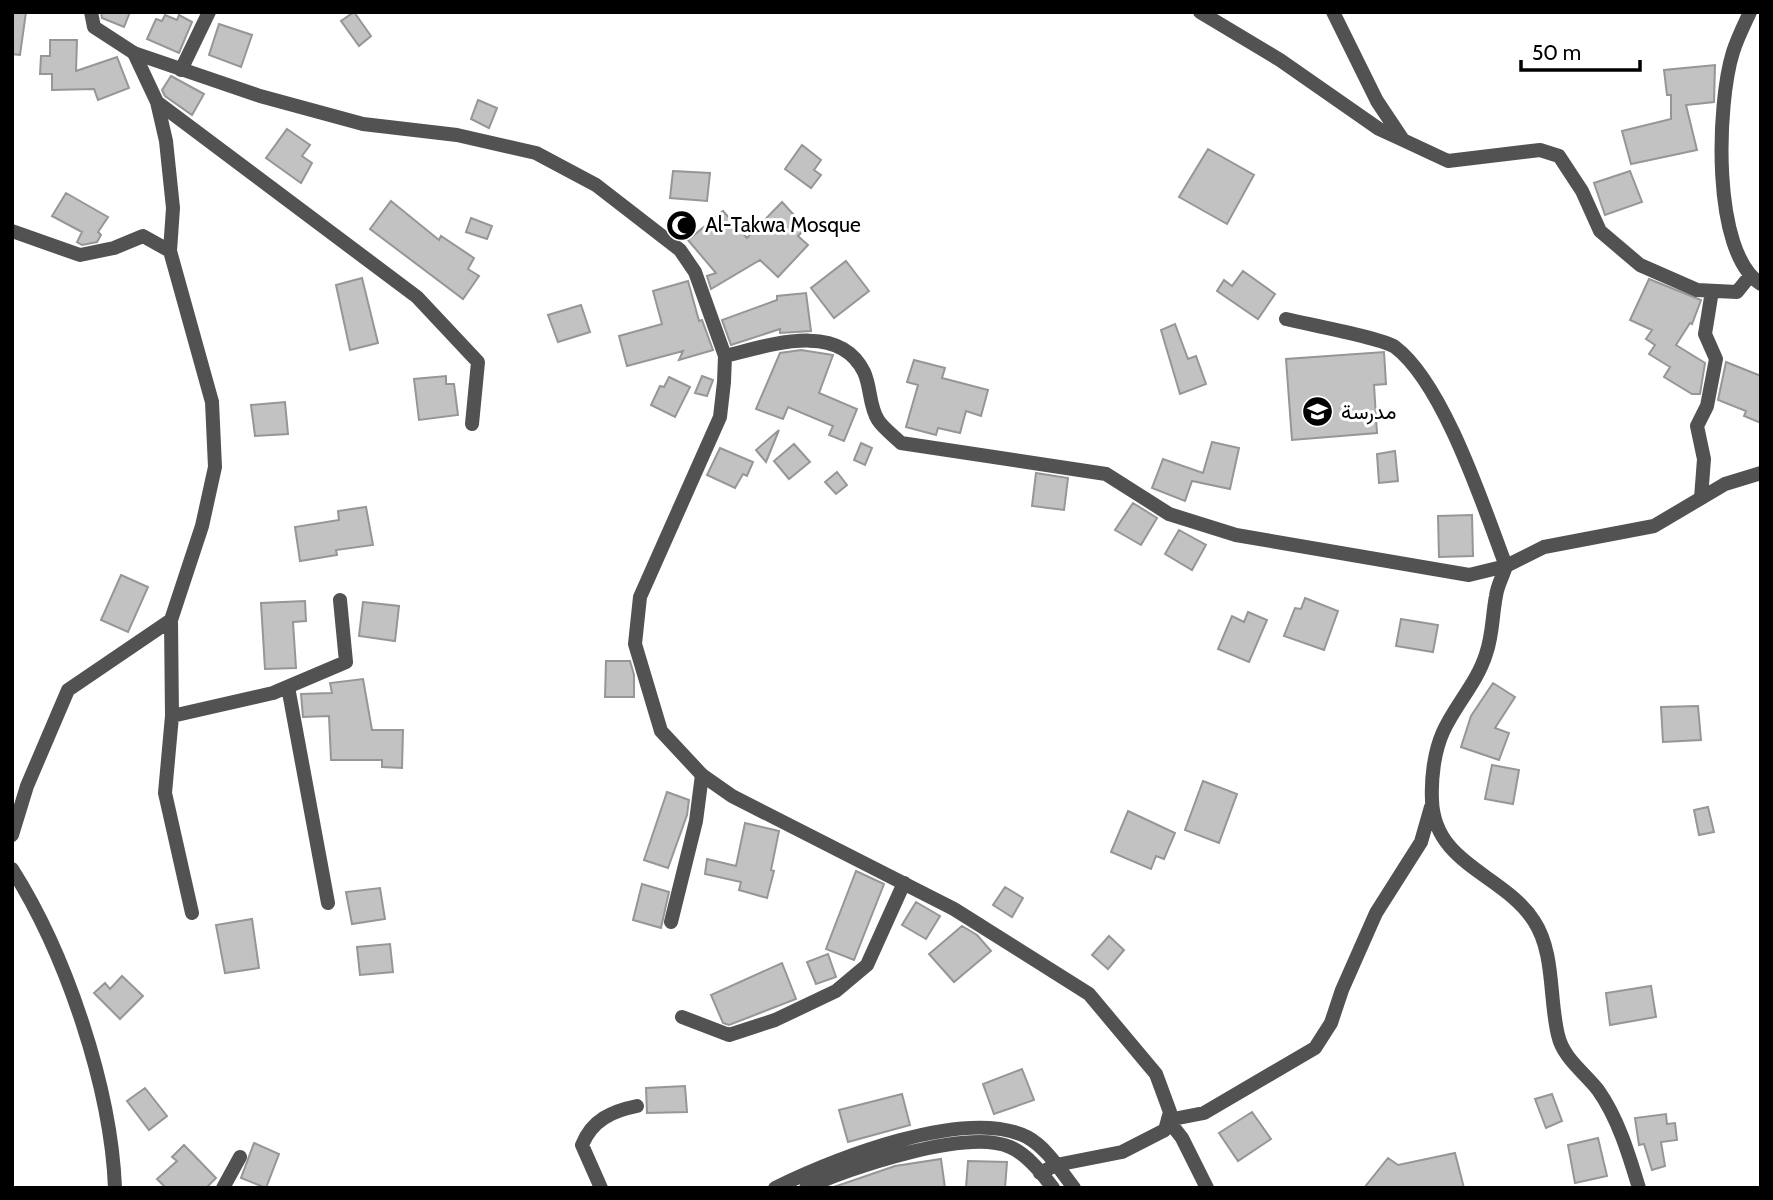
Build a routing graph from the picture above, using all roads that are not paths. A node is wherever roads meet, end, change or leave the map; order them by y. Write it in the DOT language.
graph roads {
  1 [pos="91,12"];
  2 [pos="209,12"];
  3 [pos="1200,12"];
  4 [pos="1333,12"];
  5 [pos="1750,12"];
  6 [pos="134,53"];
  7 [pos="181,69"];
  8 [pos="157,102"];
  9 [pos="1403,140"];
  10 [pos="12,231"];
  11 [pos="170,251"];
  12 [pos="1755,281"];
  13 [pos="1713,291"];
  14 [pos="1286,319"];
  15 [pos="725,356"];
  16 [pos="472,424"];
  17 [pos="1761,473"];
  18 [pos="1701,498"];
  19 [pos="1506,566"];
  20 [pos="340,600"];
  21 [pos="171,620"];
  22 [pos="288,687"];
  23 [pos="172,716"];
  24 [pos="702,775"];
  25 [pos="1432,803"];
  26 [pos="12,835"];
  27 [pos="12,869"];
  28 [pos="904,883"];
  29 [pos="328,902"];
  30 [pos="192,913"];
  31 [pos="671,922"];
  32 [pos="682,1017"];
  33 [pos="637,1106"];
  34 [pos="1168,1120"];
  35 [pos="240,1157"];
  36 [pos="1056,1165"];
  37 [pos="1040,1172"];
  38 [pos="114,1188"];
  39 [pos="223,1188"];
  40 [pos="601,1188"];
  41 [pos="775,1188"];
  42 [pos="806,1188"];
  43 [pos="1053,1188"];
  44 [pos="1074,1188"];
  45 [pos="1206,1188"];
  46 [pos="1639,1188"];
  1 -- 6 [label="street"];
  2 -- 7 [label="street"];
  3 -- 9 [label="street"];
  4 -- 9 [label="street"];
  5 -- 12 [label="street"];
  6 -- 7 [label="street"];
  6 -- 8 [label="street"];
  7 -- 15 [label="street"];
  8 -- 11 [label="street"];
  8 -- 16 [label="street"];
  9 -- 13 [label="street"];
  10 -- 11 [label="street"];
  11 -- 21 [label="street"];
  12 -- 13 [label="street"];
  13 -- 18 [label="street"];
  14 -- 19 [label="street"];
  15 -- 19 [label="street"];
  15 -- 24 [label="street"];
  17 -- 18 [label="street"];
  18 -- 19 [label="street"];
  19 -- 25 [label="street"];
  20 -- 22 [label="street"];
  21 -- 23 [label="street"];
  21 -- 26 [label="street"];
  22 -- 23 [label="street"];
  22 -- 29 [label="street"];
  23 -- 30 [label="street"];
  24 -- 28 [label="street"];
  24 -- 31 [label="street"];
  25 -- 34 [label="street"];
  25 -- 46 [label="street"];
  27 -- 38 [label="street"];
  28 -- 32 [label="street"];
  28 -- 34 [label="street"];
  33 -- 40 [label="street"];
  34 -- 36 [label="street"];
  34 -- 45 [label="street"];
  35 -- 39 [label="street"];
  36 -- 37 [label="street"];
  36 -- 41 [label="street"];
  36 -- 44 [label="street"];
  37 -- 42 [label="street"];
  37 -- 43 [label="street"];
}
